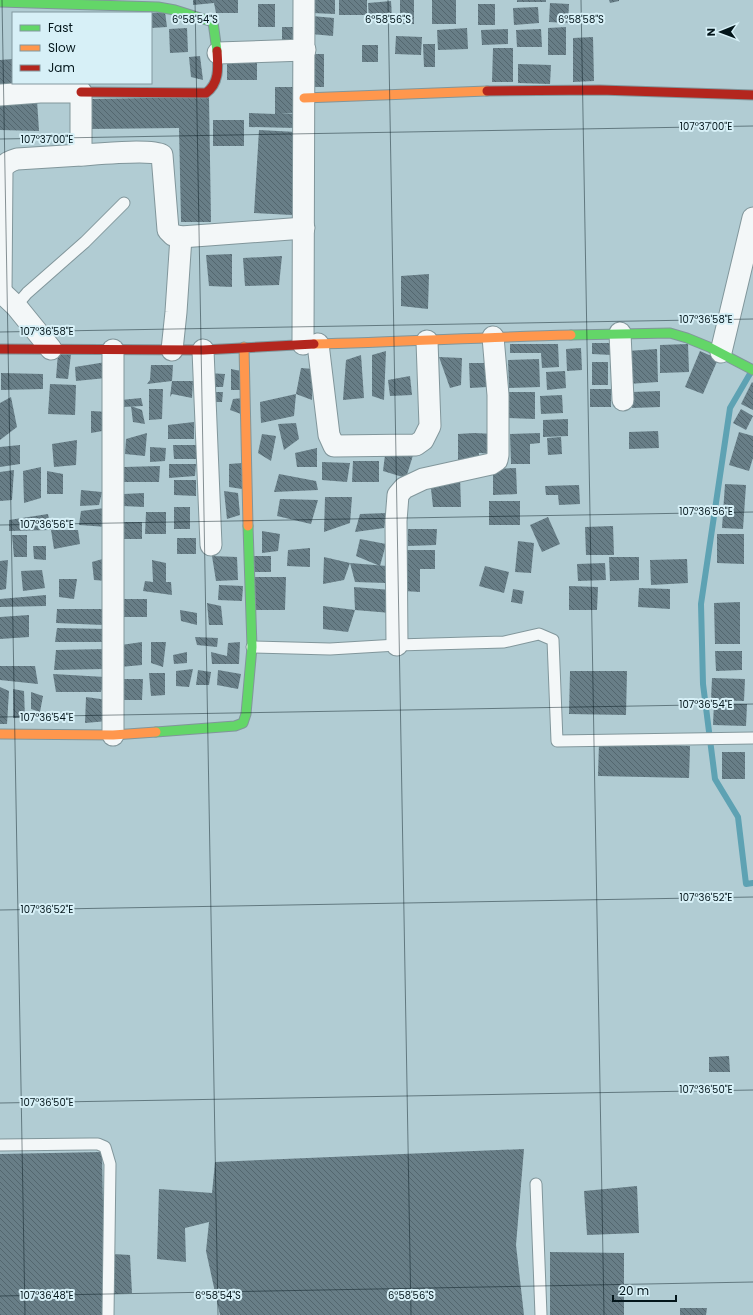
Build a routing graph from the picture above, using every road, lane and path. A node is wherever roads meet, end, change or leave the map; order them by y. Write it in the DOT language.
graph roads {
  1 [pos="304,0"];
  2 [pos="41,1"];
  3 [pos="0,2"];
  4 [pos="304,50"];
  5 [pos="218,53"];
  6 [pos="81,92"];
  7 [pos="0,94"];
  8 [pos="753,95"];
  9 [pos="304,98"];
  10 [pos="81,155"];
  11 [pos="124,203"];
  12 [pos="753,218"];
  13 [pos="304,228"];
  14 [pos="181,237"];
  15 [pos="0,292"];
  16 [pos="16,306"];
  17 [pos="620,333"];
  18 [pos="493,337"];
  19 [pos="427,341"];
  20 [pos="310,344"];
  21 [pos="244,347"];
  22 [pos="0,349"];
  23 [pos="52,349"];
  24 [pos="113,350"];
  25 [pos="172,350"];
  26 [pos="203,350"];
  27 [pos="721,352"];
  28 [pos="749,368"];
  29 [pos="623,400"];
  30 [pos="211,545"];
  31 [pos="396,645"];
  32 [pos="252,647"];
  33 [pos="0,734"];
  34 [pos="113,735"];
  35 [pos="753,738"];
  36 [pos="0,1145"];
  37 [pos="536,1184"];
  38 [pos="108,1315"];
  39 [pos="541,1315"];
  1 -- 4 [label="street"];
  2 -- 3 [label="street"];
  2 -- 5 [label="street"];
  4 -- 5 [label="street"];
  4 -- 9 [label="street"];
  5 -- 6 [label="street"];
  6 -- 7 [label="street"];
  6 -- 10 [label="street"];
  8 -- 9 [label="street"];
  9 -- 13 [label="street"];
  10 -- 14 [label="street"];
  10 -- 15 [label="street"];
  11 -- 16 [label="lane"];
  12 -- 27 [label="street"];
  13 -- 14 [label="street"];
  13 -- 20 [label="street"];
  14 -- 25 [label="street"];
  15 -- 16 [label="street"];
  16 -- 23 [label="street"];
  17 -- 18 [label="street"];
  17 -- 27 [label="street"];
  17 -- 29 [label="street"];
  18 -- 19 [label="street"];
  18 -- 31 [label="street"];
  19 -- 20 [label="street"];
  19 -- 20 [label="street"];
  20 -- 21 [label="street"];
  21 -- 26 [label="street"];
  21 -- 32 [label="street"];
  22 -- 23 [label="street"];
  23 -- 24 [label="street"];
  24 -- 25 [label="street"];
  24 -- 34 [label="street"];
  25 -- 26 [label="street"];
  26 -- 30 [label="street"];
  27 -- 28 [label="street"];
  31 -- 32 [label="lane"];
  31 -- 35 [label="lane"];
  32 -- 34 [label="street"];
  33 -- 34 [label="street"];
  36 -- 38 [label="lane"];
  37 -- 39 [label="lane"];
}
